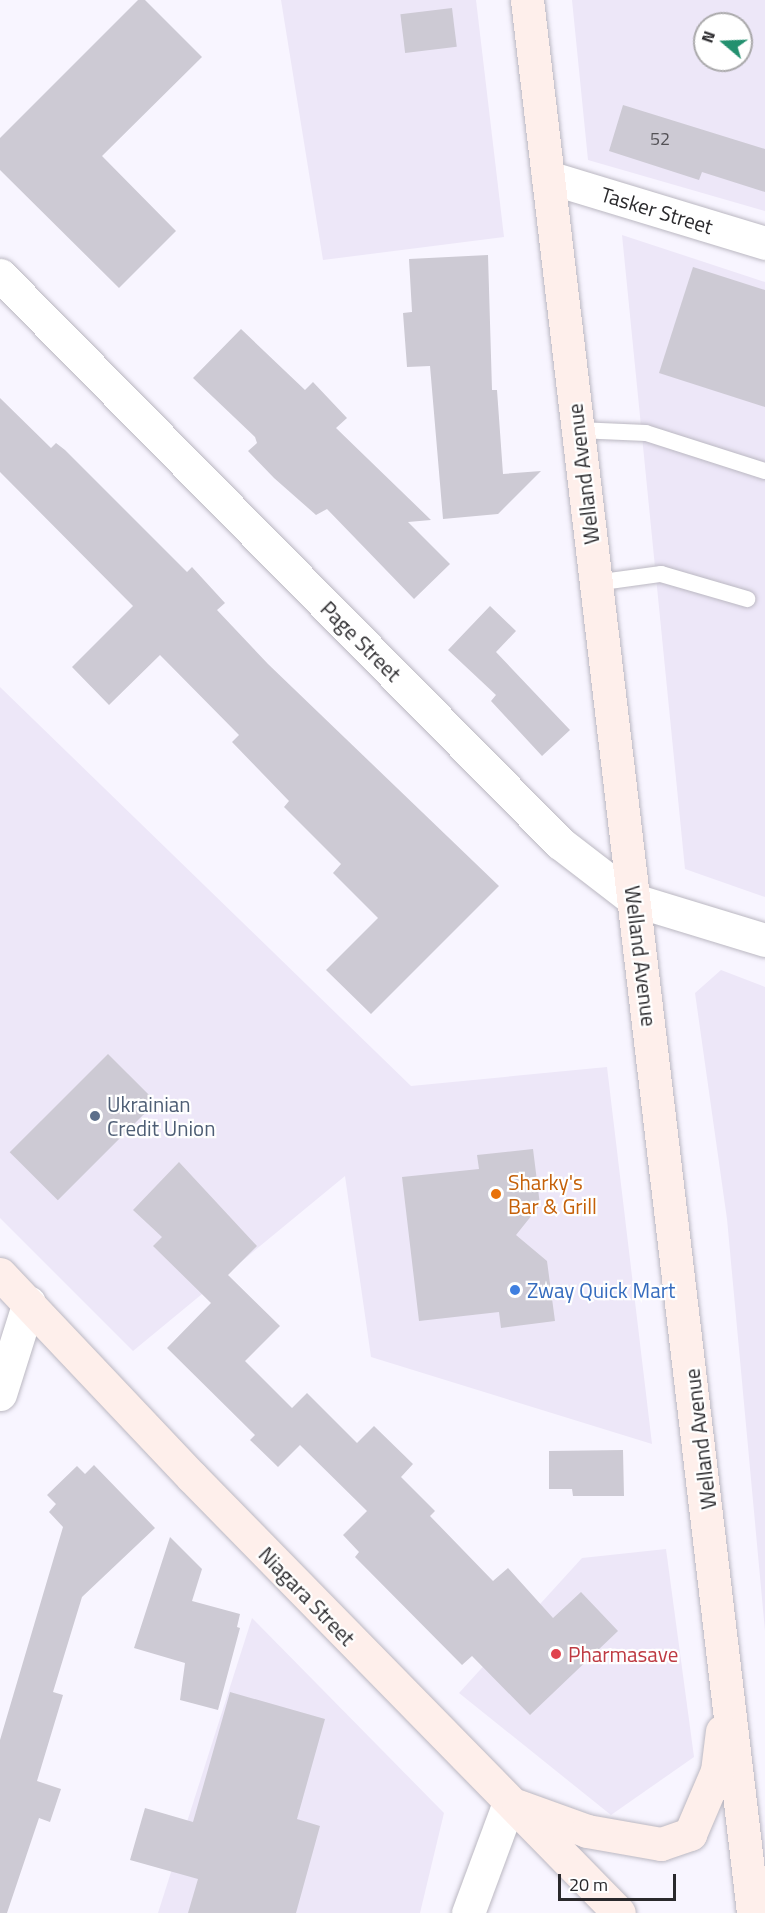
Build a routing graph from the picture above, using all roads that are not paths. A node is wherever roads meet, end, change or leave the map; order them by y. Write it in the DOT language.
graph roads {
  1 [pos="527,0"];
  2 [pos="548,177"];
  3 [pos="765,243"];
  4 [pos="0,275"];
  5 [pos="578,430"];
  6 [pos="765,471"];
  7 [pos="595,583"];
  8 [pos="747,599"];
  9 [pos="634,900"];
  10 [pos="765,940"];
  11 [pos="0,1274"];
  12 [pos="28,1302"];
  13 [pos="0,1394"];
  14 [pos="729,1682"];
  15 [pos="509,1803"];
  16 [pos="468,1913"];
  17 [pos="619,1913"];
  18 [pos="753,1913"];
  1 -- 2 [label="main road, Welland Avenue"];
  2 -- 3 [label="street, Tasker Street"];
  2 -- 5 [label="main road, Welland Avenue"];
  4 -- 9 [label="street, Page Street"];
  5 -- 6 [label="lane"];
  5 -- 7 [label="main road, Welland Avenue"];
  7 -- 8 [label="lane"];
  7 -- 9 [label="main road, Welland Avenue"];
  9 -- 10 [label="street, Page Street"];
  9 -- 14 [label="main road, Welland Avenue"];
  11 -- 12 [label="main road, Niagara Street"];
  12 -- 13 [label="street"];
  12 -- 15 [label="main road, Niagara Street"];
  14 -- 15 [label="main road"];
  14 -- 18 [label="main road, Welland Avenue"];
  15 -- 16 [label="street"];
  15 -- 17 [label="main road, Niagara Street"];
}
